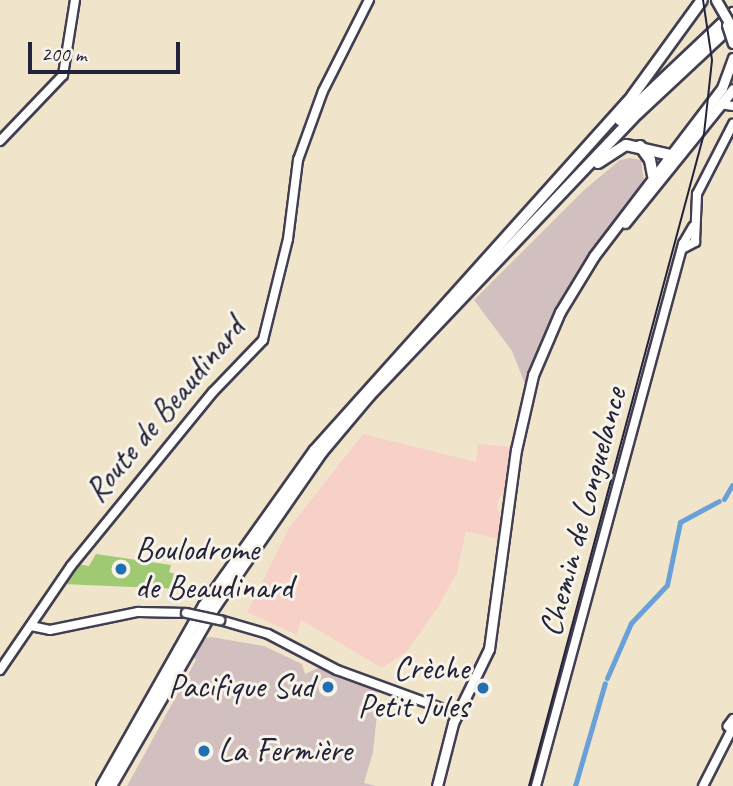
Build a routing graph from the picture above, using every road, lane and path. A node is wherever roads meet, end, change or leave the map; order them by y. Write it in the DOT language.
graph roads {
  1 [pos="75,0"];
  2 [pos="369,0"];
  3 [pos="716,0"];
  4 [pos="700,4"];
  5 [pos="732,22"];
  6 [pos="733,44"];
  7 [pos="700,47"];
  8 [pos="733,58"];
  9 [pos="733,89"];
  10 [pos="733,106"];
  11 [pos="717,107"];
  12 [pos="733,124"];
  13 [pos="697,133"];
  14 [pos="0,141"];
  15 [pos="640,146"];
  16 [pos="670,155"];
  17 [pos="653,176"];
  18 [pos="693,227"];
  19 [pos="516,228"];
  20 [pos="681,252"];
  21 [pos="502,254"];
  22 [pos="583,273"];
  23 [pos="31,626"];
  24 [pos="0,670"];
  25 [pos="457,714"];
  26 [pos="733,719"];
  27 [pos="732,731"];
  28 [pos="102,786"];
  29 [pos="111,786"];
  30 [pos="437,786"];
  31 [pos="536,786"];
  32 [pos="703,786"];
  1 -- 14 [label="street"];
  2 -- 23 [label="street, Route de Beaudinard"];
  3 -- 5 [label="main road, bridge"];
  4 -- 19 [label="highway"];
  5 -- 6 [label="main road, bridge"];
  5 -- 7 [label="highway"];
  7 -- 19 [label="highway"];
  7 -- 21 [label="highway"];
  8 -- 16 [label="main road"];
  9 -- 11 [label="main road"];
  10 -- 11 [label="street"];
  11 -- 13 [label="main road"];
  12 -- 18 [label="street"];
  13 -- 16 [label="main road"];
  13 -- 22 [label="main road"];
  15 -- 16 [label="highway"];
  15 -- 17 [label="highway"];
  15 -- 21 [label="highway"];
  16 -- 17 [label="main road"];
  17 -- 22 [label="main road"];
  18 -- 20 [label="street, Chemin de Longuelance"];
  18 -- 20 [label="street"];
  19 -- 28 [label="highway"];
  20 -- 31 [label="street, Chemin de Longuelance"];
  21 -- 29 [label="highway"];
  22 -- 25 [label="main road"];
  23 -- 24 [label="street, Route de Beaudinard"];
  23 -- 25 [label="street, bridge"];
  25 -- 30 [label="main road"];
  26 -- 27 [label="street"];
  27 -- 32 [label="street"];
}
